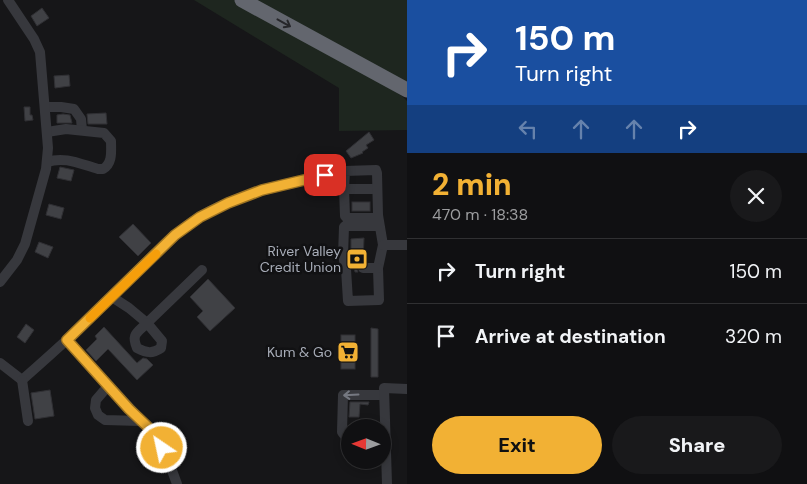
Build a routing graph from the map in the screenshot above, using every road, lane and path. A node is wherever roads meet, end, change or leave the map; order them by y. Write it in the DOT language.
graph roads {
  1 [pos="8,0"];
  2 [pos="242,0"];
  3 [pos="407,90"];
  4 [pos="45,108"];
  5 [pos="82,130"];
  6 [pos="47,132"];
  7 [pos="46,162"];
  8 [pos="325,175"];
  9 [pos="344,189"];
  10 [pos="377,189"];
  11 [pos="379,222"];
  12 [pos="407,244"];
  13 [pos="383,245"];
  14 [pos="378,268"];
  15 [pos="355,269"];
  16 [pos="202,270"];
  17 [pos="0,282"];
  18 [pos="112,298"];
  19 [pos="67,340"];
  20 [pos="0,363"];
  21 [pos="22,380"];
  22 [pos="108,386"];
  23 [pos="407,389"];
  24 [pos="384,395"];
  25 [pos="342,419"];
  26 [pos="28,421"];
  27 [pos="140,421"];
  28 [pos="177,484"];
  29 [pos="388,484"];
  1 -- 4 [label="lane"];
  2 -- 3 [label="highway, one-way"];
  4 -- 5 [label="lane"];
  4 -- 6 [label="lane"];
  5 -- 6 [label="lane"];
  5 -- 7 [label="lane"];
  6 -- 7 [label="lane"];
  7 -- 17 [label="lane"];
  8 -- 18 [label="lane"];
  9 -- 10 [label="lane"];
  9 -- 10 [label="lane"];
  9 -- 11 [label="lane"];
  10 -- 11 [label="lane"];
  11 -- 13 [label="lane"];
  11 -- 15 [label="lane"];
  12 -- 13 [label="lane"];
  13 -- 14 [label="lane"];
  14 -- 15 [label="lane"];
  14 -- 15 [label="lane"];
  16 -- 18 [label="lane"];
  18 -- 19 [label="lane"];
  19 -- 21 [label="lane"];
  19 -- 22 [label="lane"];
  20 -- 21 [label="lane"];
  21 -- 26 [label="lane"];
  22 -- 27 [label="lane"];
  22 -- 27 [label="lane"];
  23 -- 24 [label="lane"];
  24 -- 25 [label="lane, one-way"];
  24 -- 29 [label="lane"];
  27 -- 28 [label="lane"];
}
